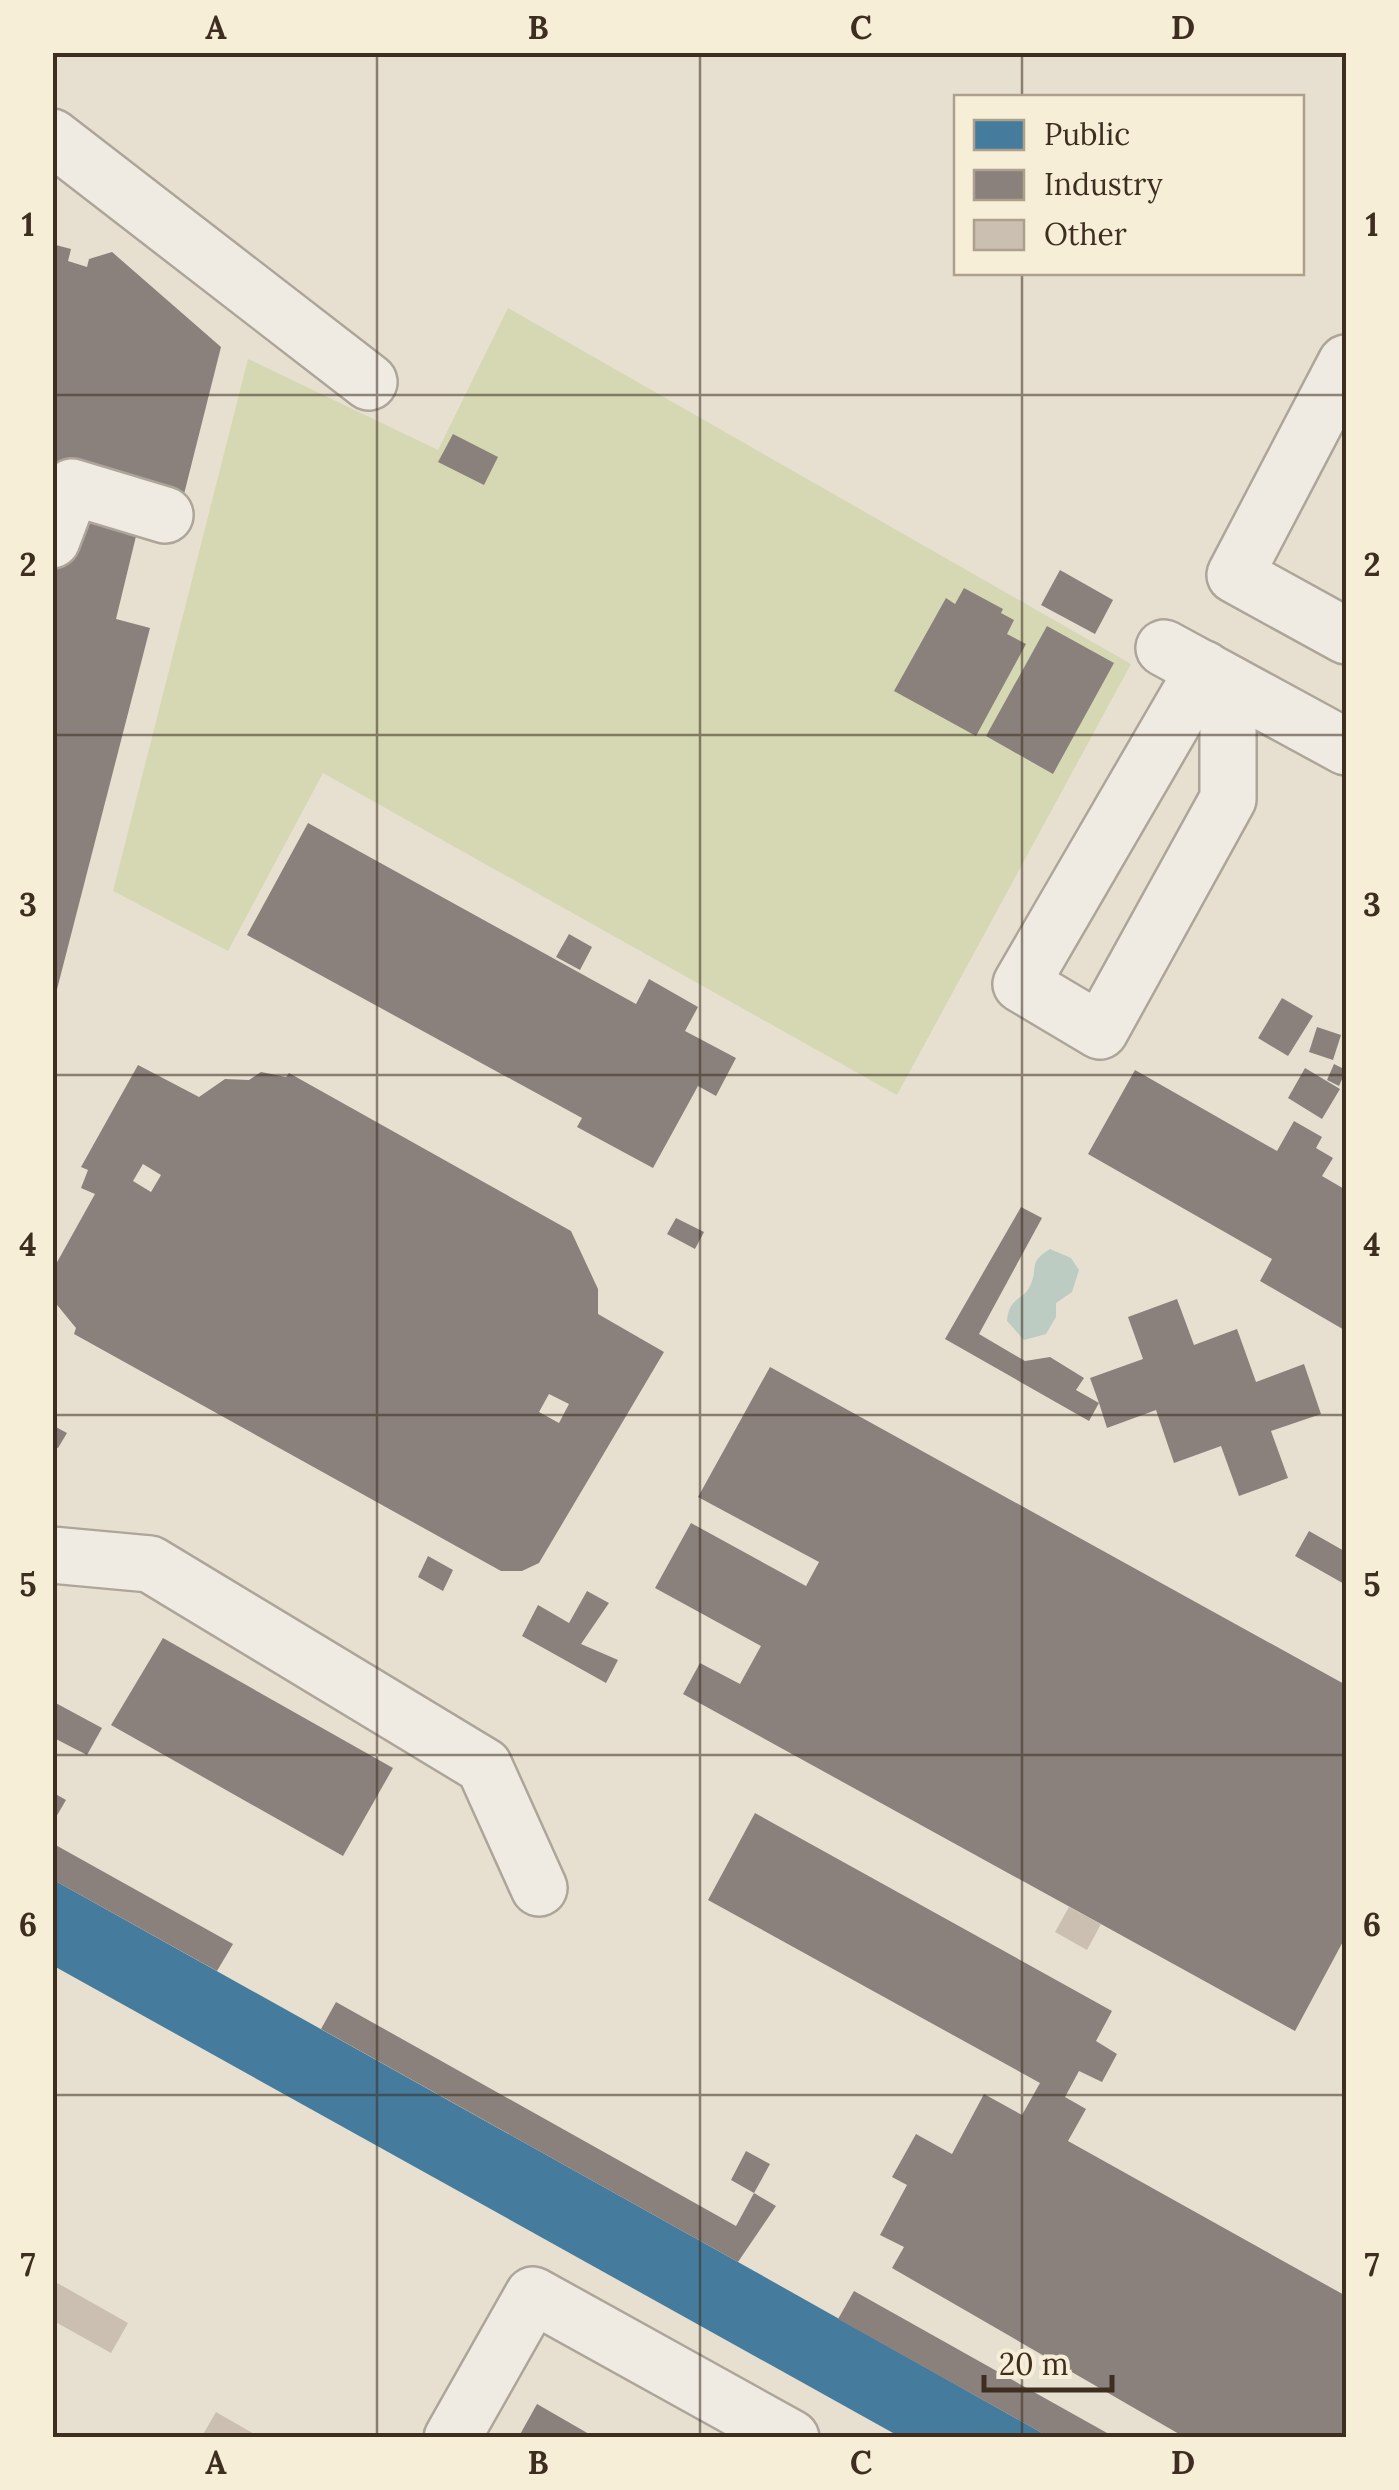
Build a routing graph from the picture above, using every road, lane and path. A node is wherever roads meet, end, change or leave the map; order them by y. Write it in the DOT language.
graph roads {
  1 [pos="52,137"];
  2 [pos="1346,363"];
  3 [pos="369,382"];
  4 [pos="164,515"];
  5 [pos="52,540"];
  6 [pos="1346,636"];
  7 [pos="1199,666"];
  8 [pos="1346,747"];
  9 [pos="52,1556"];
  10 [pos="540,1888"];
  11 [pos="452,2438"];
  12 [pos="791,2438"];
  1 -- 3 [label="street"];
  2 -- 6 [label="street"];
  4 -- 5 [label="street"];
  7 -- 7 [label="street"];
  7 -- 8 [label="street"];
  9 -- 10 [label="street"];
  11 -- 12 [label="street"];
}
